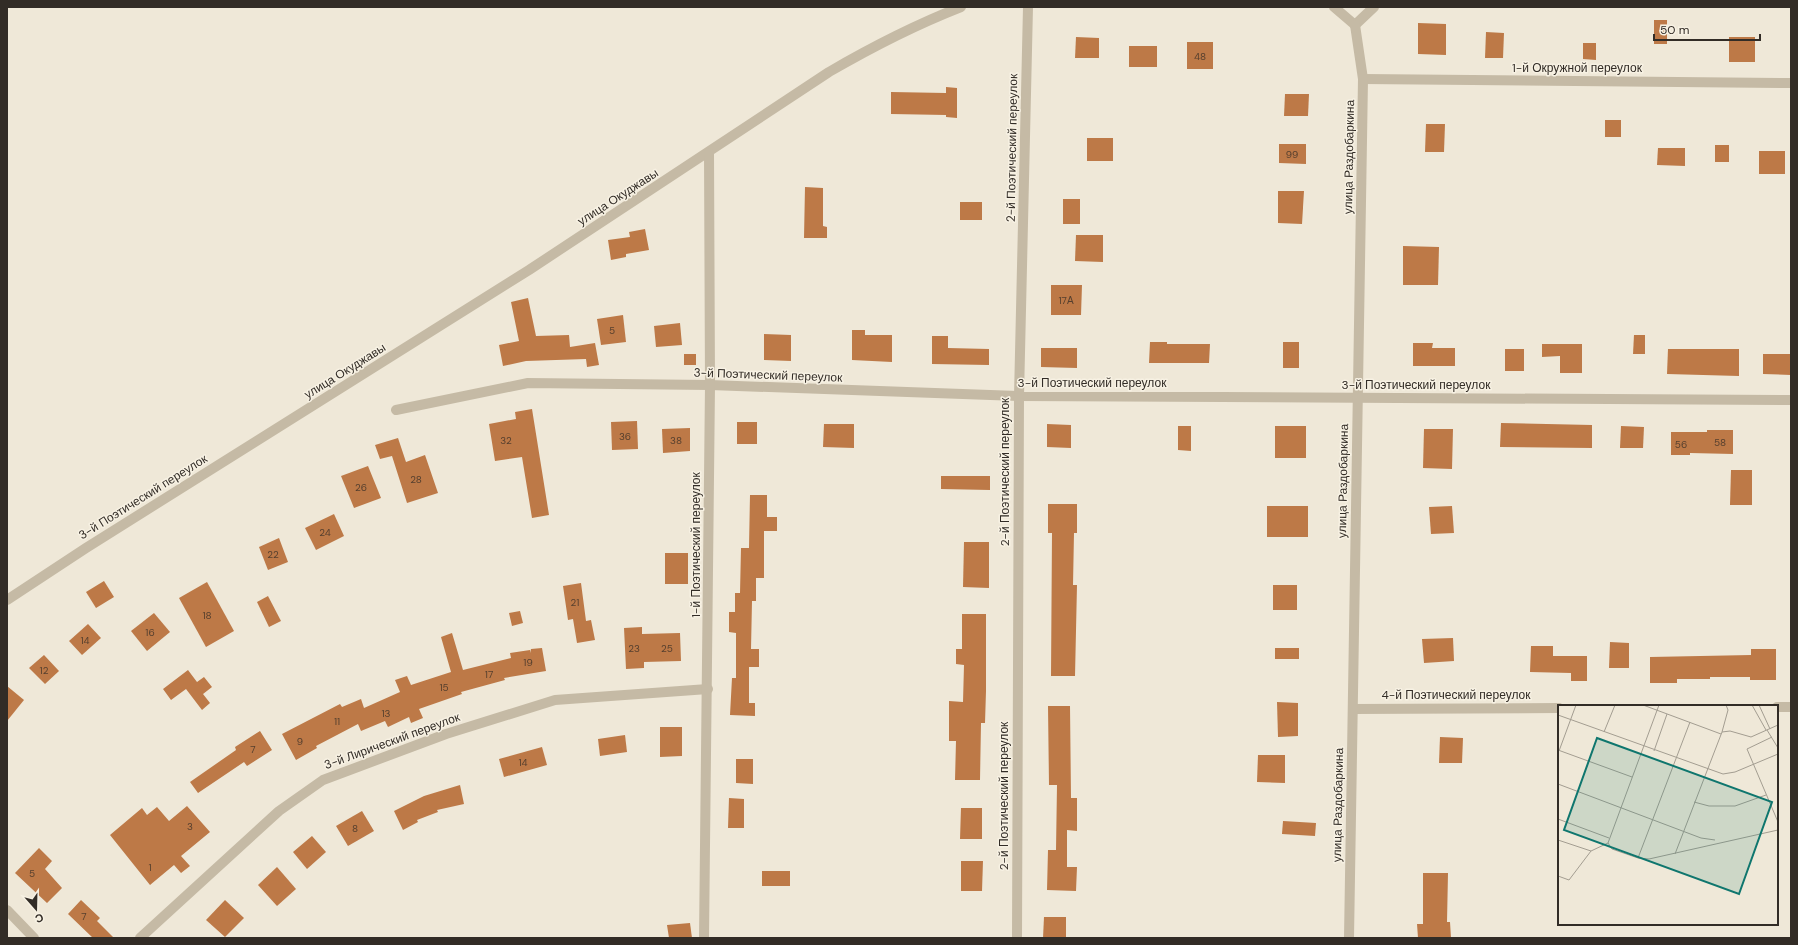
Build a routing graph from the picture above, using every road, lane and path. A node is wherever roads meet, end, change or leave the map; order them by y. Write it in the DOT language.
graph roads {
  1 [pos="961,7"];
  2 [pos="1028,7"];
  3 [pos="1334,7"];
  4 [pos="1374,7"];
  5 [pos="1355,26"];
  6 [pos="1363,79"];
  7 [pos="1791,82"];
  8 [pos="709,153"];
  9 [pos="710,385"];
  10 [pos="1019,396"];
  11 [pos="1357,398"];
  12 [pos="1791,400"];
  13 [pos="396,410"];
  14 [pos="294,419"];
  15 [pos="7,600"];
  16 [pos="708,689"];
  17 [pos="1778,707"];
  18 [pos="1791,707"];
  19 [pos="1558,708"];
  20 [pos="1353,709"];
  21 [pos="7,910"];
  22 [pos="34,938"];
  23 [pos="140,938"];
  24 [pos="704,938"];
  25 [pos="1017,938"];
  26 [pos="1349,938"];
  1 -- 8 [label="street, улица Окуджавы"];
  2 -- 10 [label="street, 2-й Поэтический переулок"];
  3 -- 5 [label="street"];
  4 -- 5 [label="street"];
  5 -- 6 [label="street, улица Раздобаркина"];
  6 -- 7 [label="street, 1-й Окружной переулок"];
  6 -- 11 [label="street, улица Раздобаркина"];
  8 -- 9 [label="street, 1-й Поэтический переулок"];
  8 -- 14 [label="street, улица Окуджавы"];
  9 -- 10 [label="street, 3-й Поэтический переулок"];
  9 -- 13 [label="street, 3-й Поэтический переулок"];
  9 -- 16 [label="street, 1-й Поэтический переулок"];
  10 -- 11 [label="street, 3-й Поэтический переулок"];
  10 -- 25 [label="street, 2-й Поэтический переулок"];
  11 -- 12 [label="street, 3-й Поэтический переулок"];
  11 -- 20 [label="street, улица Раздобаркина"];
  14 -- 15 [label="street, 3-й Поэтический переулок"];
  16 -- 23 [label="street, 3-й Лирический переулок"];
  16 -- 24 [label="street, 1-й Поэтический переулок"];
  17 -- 18 [label="street"];
  19 -- 20 [label="street, 4-й Поэтический переулок"];
  20 -- 26 [label="street, улица Раздобаркина"];
  21 -- 22 [label="street"];
}
